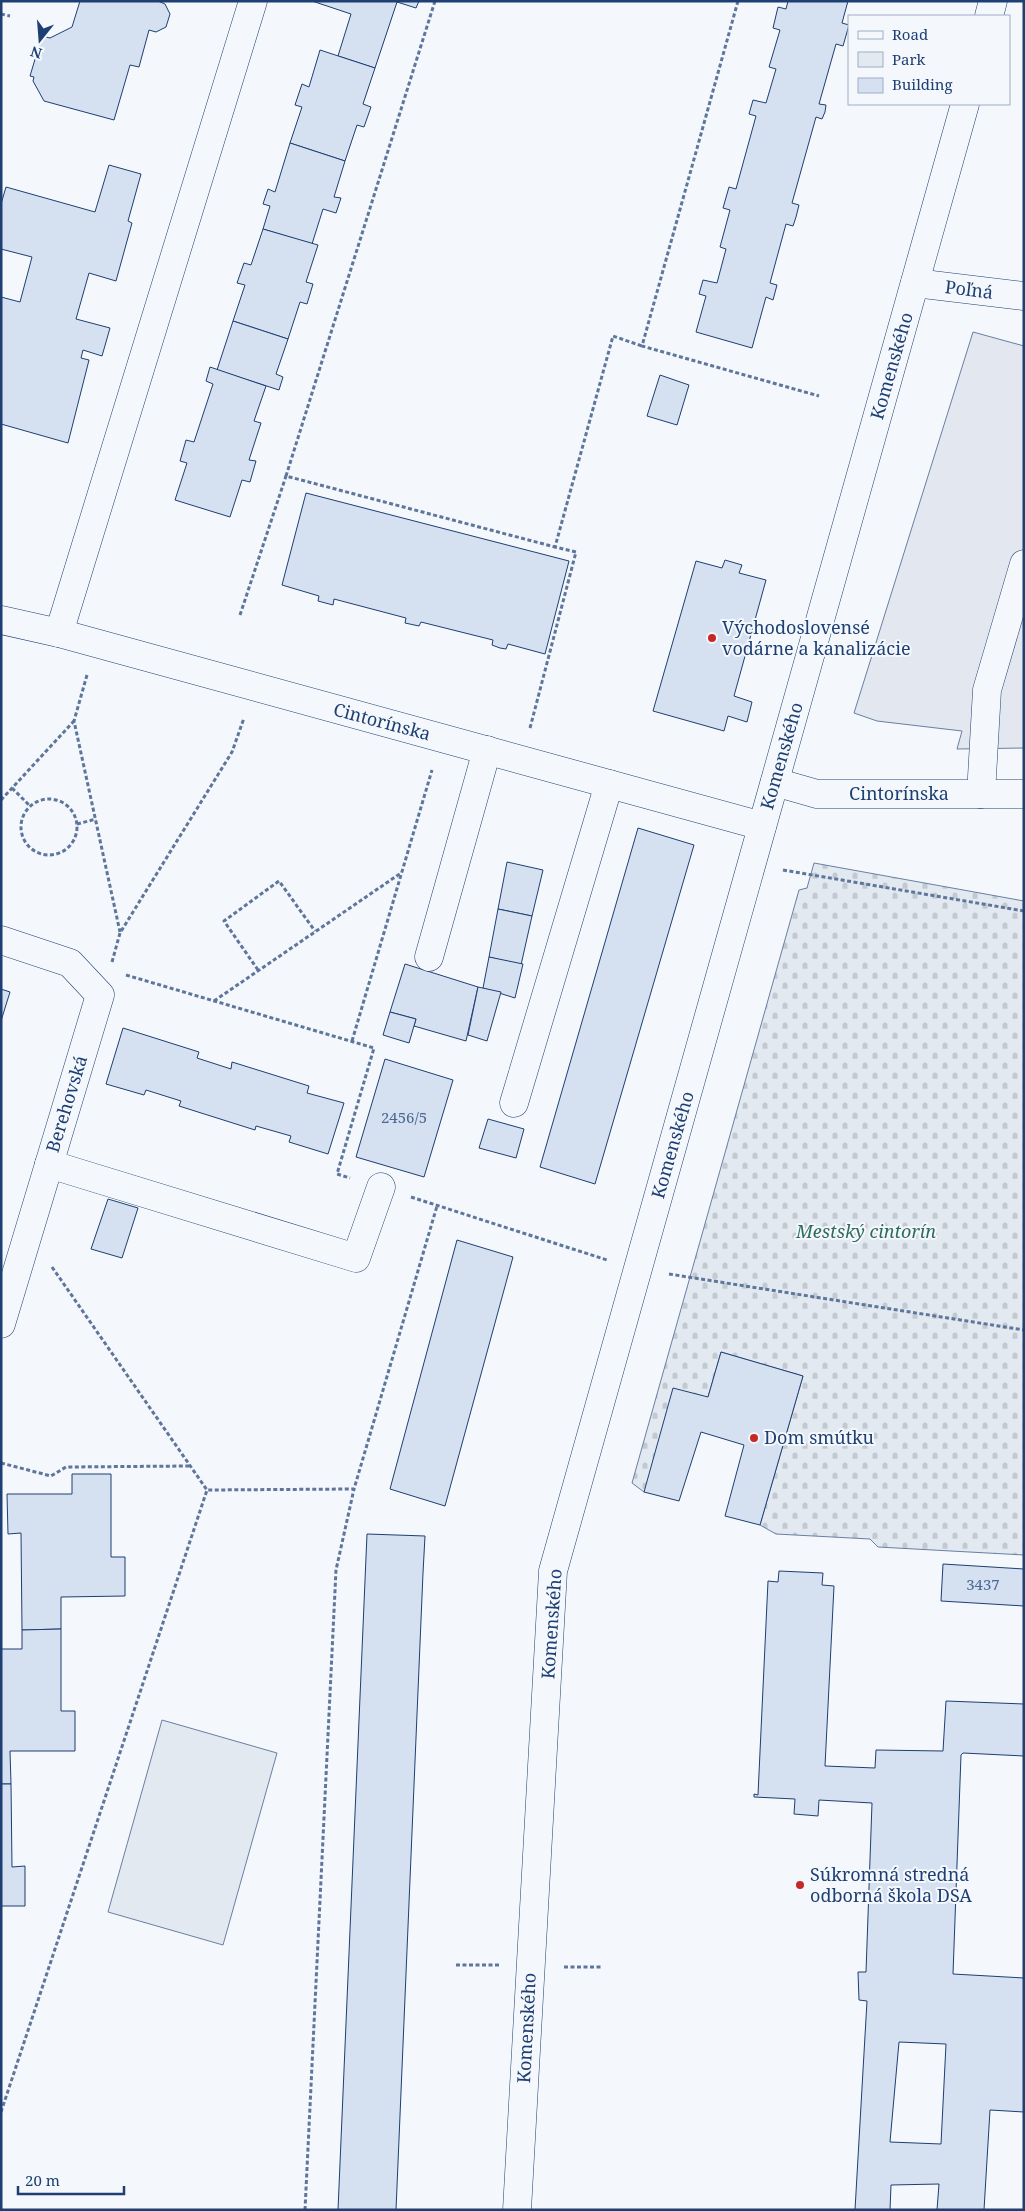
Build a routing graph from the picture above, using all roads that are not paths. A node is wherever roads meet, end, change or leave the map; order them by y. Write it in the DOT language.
graph roads {
  1 [pos="253,1"];
  2 [pos="993,1"];
  3 [pos="989,15"];
  4 [pos="965,105"];
  5 [pos="915,283"];
  6 [pos="1024,296"];
  7 [pos="1024,564"];
  8 [pos="1,620"];
  9 [pos="59,633"];
  10 [pos="487,750"];
  11 [pos="775,782"];
  12 [pos="609,784"];
  13 [pos="981,794"];
  14 [pos="1024,794"];
  15 [pos="762,826"];
  16 [pos="1,940"];
  17 [pos="430,957"];
  18 [pos="514,1103"];
  19 [pos="49,1164"];
  20 [pos="381,1186"];
  21 [pos="1,1324"];
  22 [pos="517,2210"];
  1 -- 9 [label="street"];
  2 -- 3 [label="street"];
  4 -- 5 [label="street, Komenského"];
  5 -- 6 [label="street, Poľná"];
  5 -- 11 [label="street, Komenského"];
  7 -- 13 [label="street"];
  8 -- 9 [label="street, Cintorínska"];
  9 -- 10 [label="street, Cintorínska"];
  10 -- 12 [label="street, Cintorínska"];
  10 -- 17 [label="street"];
  11 -- 13 [label="street, Cintorínska"];
  11 -- 15 [label="street, Komenského"];
  12 -- 15 [label="street, Cintorínska"];
  12 -- 18 [label="street"];
  13 -- 14 [label="street, Cintorínska"];
  15 -- 22 [label="street, Komenského"];
  16 -- 19 [label="street, Berehovská"];
  19 -- 20 [label="street"];
  19 -- 21 [label="street, Berehovská"];
}
